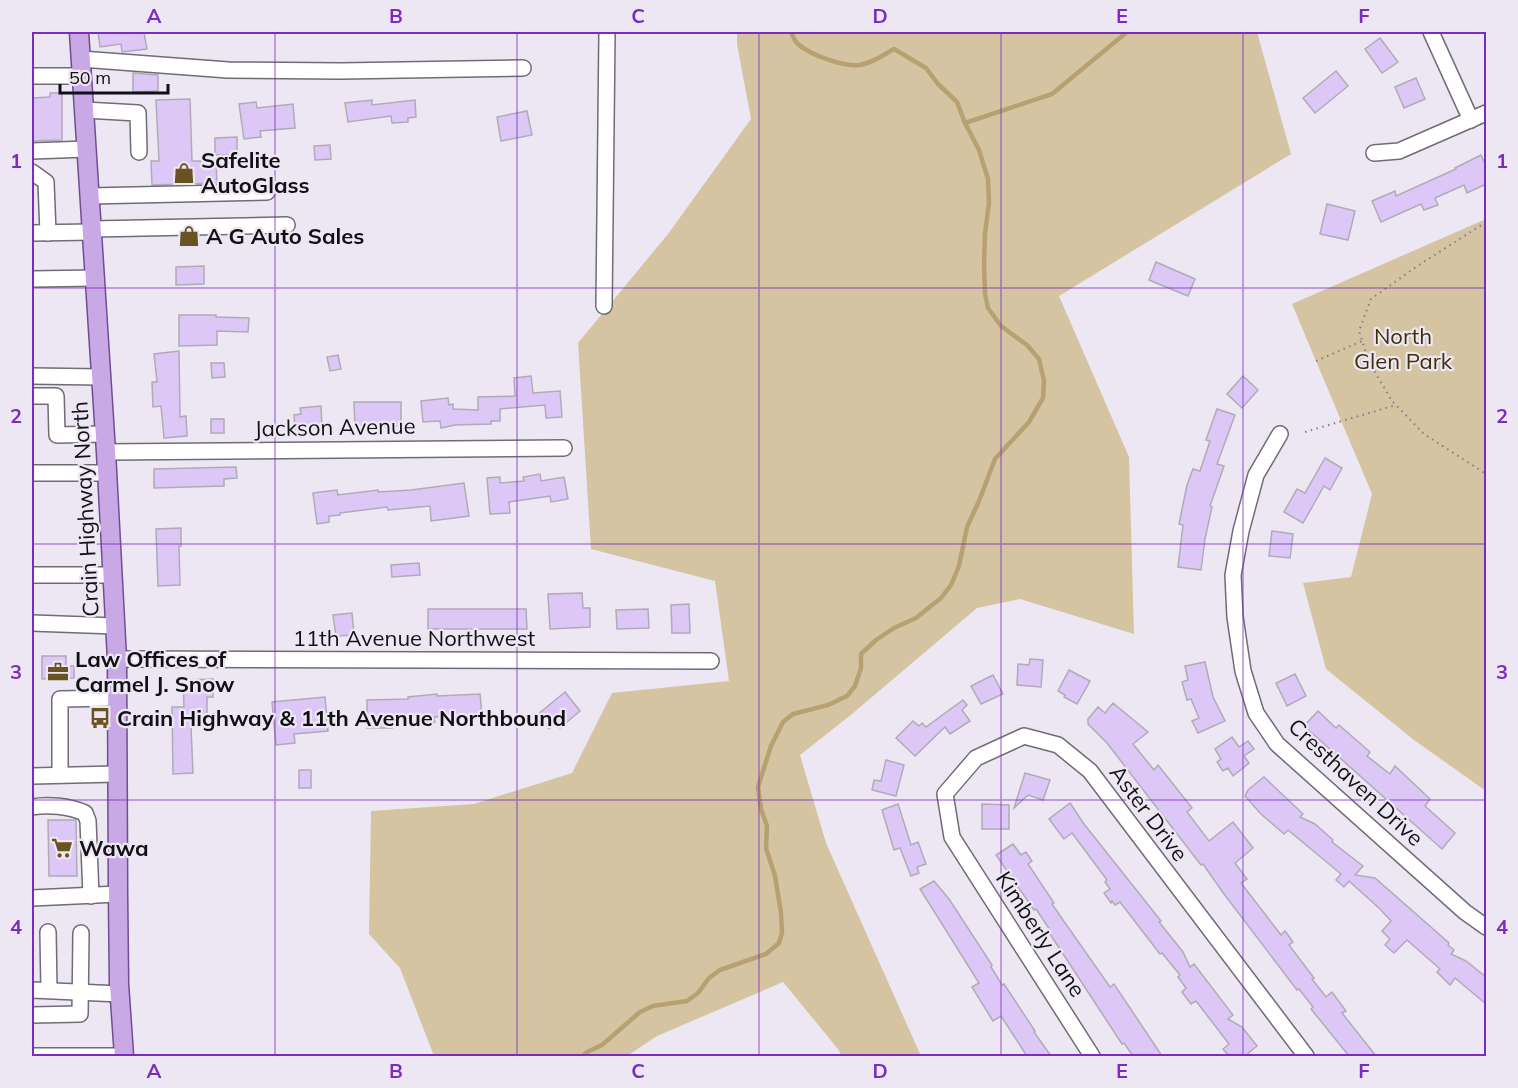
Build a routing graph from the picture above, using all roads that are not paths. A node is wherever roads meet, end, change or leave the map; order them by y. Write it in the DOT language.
graph roads {
  1 [pos="79,32"];
  2 [pos="607,32"];
  3 [pos="1431,32"];
  4 [pos="81,67"];
  5 [pos="523,68"];
  6 [pos="32,76"];
  7 [pos="84,110"];
  8 [pos="1486,113"];
  9 [pos="1471,120"];
  10 [pos="87,149"];
  11 [pos="32,152"];
  12 [pos="139,153"];
  13 [pos="1374,153"];
  14 [pos="32,172"];
  15 [pos="267,192"];
  16 [pos="90,196"];
  17 [pos="287,225"];
  18 [pos="92,230"];
  19 [pos="32,233"];
  20 [pos="48,233"];
  21 [pos="96,278"];
  22 [pos="32,279"];
  23 [pos="604,306"];
  24 [pos="56,375"];
  25 [pos="32,376"];
  26 [pos="101,377"];
  27 [pos="32,396"];
  28 [pos="56,396"];
  29 [pos="1280,434"];
  30 [pos="106,443"];
  31 [pos="564,448"];
  32 [pos="32,473"];
  33 [pos="107,473"];
  34 [pos="113,574"];
  35 [pos="32,575"];
  36 [pos="32,623"];
  37 [pos="115,626"];
  38 [pos="117,659"];
  39 [pos="711,661"];
  40 [pos="117,698"];
  41 [pos="117,774"];
  42 [pos="60,775"];
  43 [pos="32,776"];
  44 [pos="32,807"];
  45 [pos="952,837"];
  46 [pos="118,894"];
  47 [pos="91,896"];
  48 [pos="32,898"];
  49 [pos="1486,927"];
  50 [pos="48,932"];
  51 [pos="81,933"];
  52 [pos="32,990"];
  53 [pos="49,990"];
  54 [pos="80,991"];
  55 [pos="120,994"];
  56 [pos="32,1015"];
  57 [pos="32,1056"];
  58 [pos="75,1056"];
  59 [pos="124,1056"];
  60 [pos="1092,1056"];
  61 [pos="1306,1056"];
  1 -- 4 [label="main road, Crain Highway North"];
  2 -- 23 [label="street"];
  3 -- 9 [label="street"];
  4 -- 5 [label="street"];
  4 -- 6 [label="street"];
  4 -- 7 [label="main road, Crain Highway North"];
  7 -- 10 [label="main road, Crain Highway North"];
  7 -- 12 [label="street"];
  8 -- 9 [label="street"];
  9 -- 13 [label="street"];
  10 -- 11 [label="street"];
  10 -- 16 [label="main road, Crain Highway North"];
  14 -- 20 [label="street"];
  15 -- 16 [label="street"];
  16 -- 18 [label="main road, Crain Highway North"];
  17 -- 18 [label="street"];
  18 -- 20 [label="street"];
  18 -- 21 [label="main road, Crain Highway North"];
  19 -- 20 [label="street"];
  21 -- 22 [label="street"];
  21 -- 26 [label="main road, Crain Highway North"];
  24 -- 25 [label="street"];
  24 -- 26 [label="street"];
  24 -- 28 [label="street"];
  26 -- 30 [label="main road, Crain Highway North"];
  27 -- 28 [label="street"];
  28 -- 30 [label="street, Jackson Avenue"];
  29 -- 49 [label="street, Cresthaven Drive"];
  30 -- 31 [label="street, Jackson Avenue"];
  30 -- 33 [label="main road, Crain Highway North"];
  32 -- 33 [label="street"];
  33 -- 34 [label="main road, Crain Highway North"];
  34 -- 35 [label="street"];
  34 -- 37 [label="main road, Crain Highway North"];
  36 -- 37 [label="street"];
  37 -- 38 [label="main road, Crain Highway North"];
  38 -- 39 [label="street, 11th Avenue Northwest"];
  38 -- 40 [label="main road, Crain Highway North"];
  40 -- 41 [label="main road, Crain Highway North"];
  40 -- 42 [label="street"];
  41 -- 42 [label="street"];
  41 -- 46 [label="main road, Crain Highway North"];
  42 -- 43 [label="street"];
  44 -- 47 [label="street"];
  45 -- 60 [label="street, Kimberly Lane"];
  45 -- 61 [label="street, Aster Drive"];
  46 -- 47 [label="street"];
  46 -- 55 [label="main road, Crain Highway North"];
  47 -- 48 [label="street"];
  50 -- 53 [label="street"];
  51 -- 54 [label="street"];
  52 -- 53 [label="street"];
  53 -- 54 [label="street"];
  54 -- 55 [label="street"];
  54 -- 56 [label="street"];
  55 -- 59 [label="main road, Crain Highway North"];
  57 -- 58 [label="street"];
  58 -- 59 [label="street"];
}
